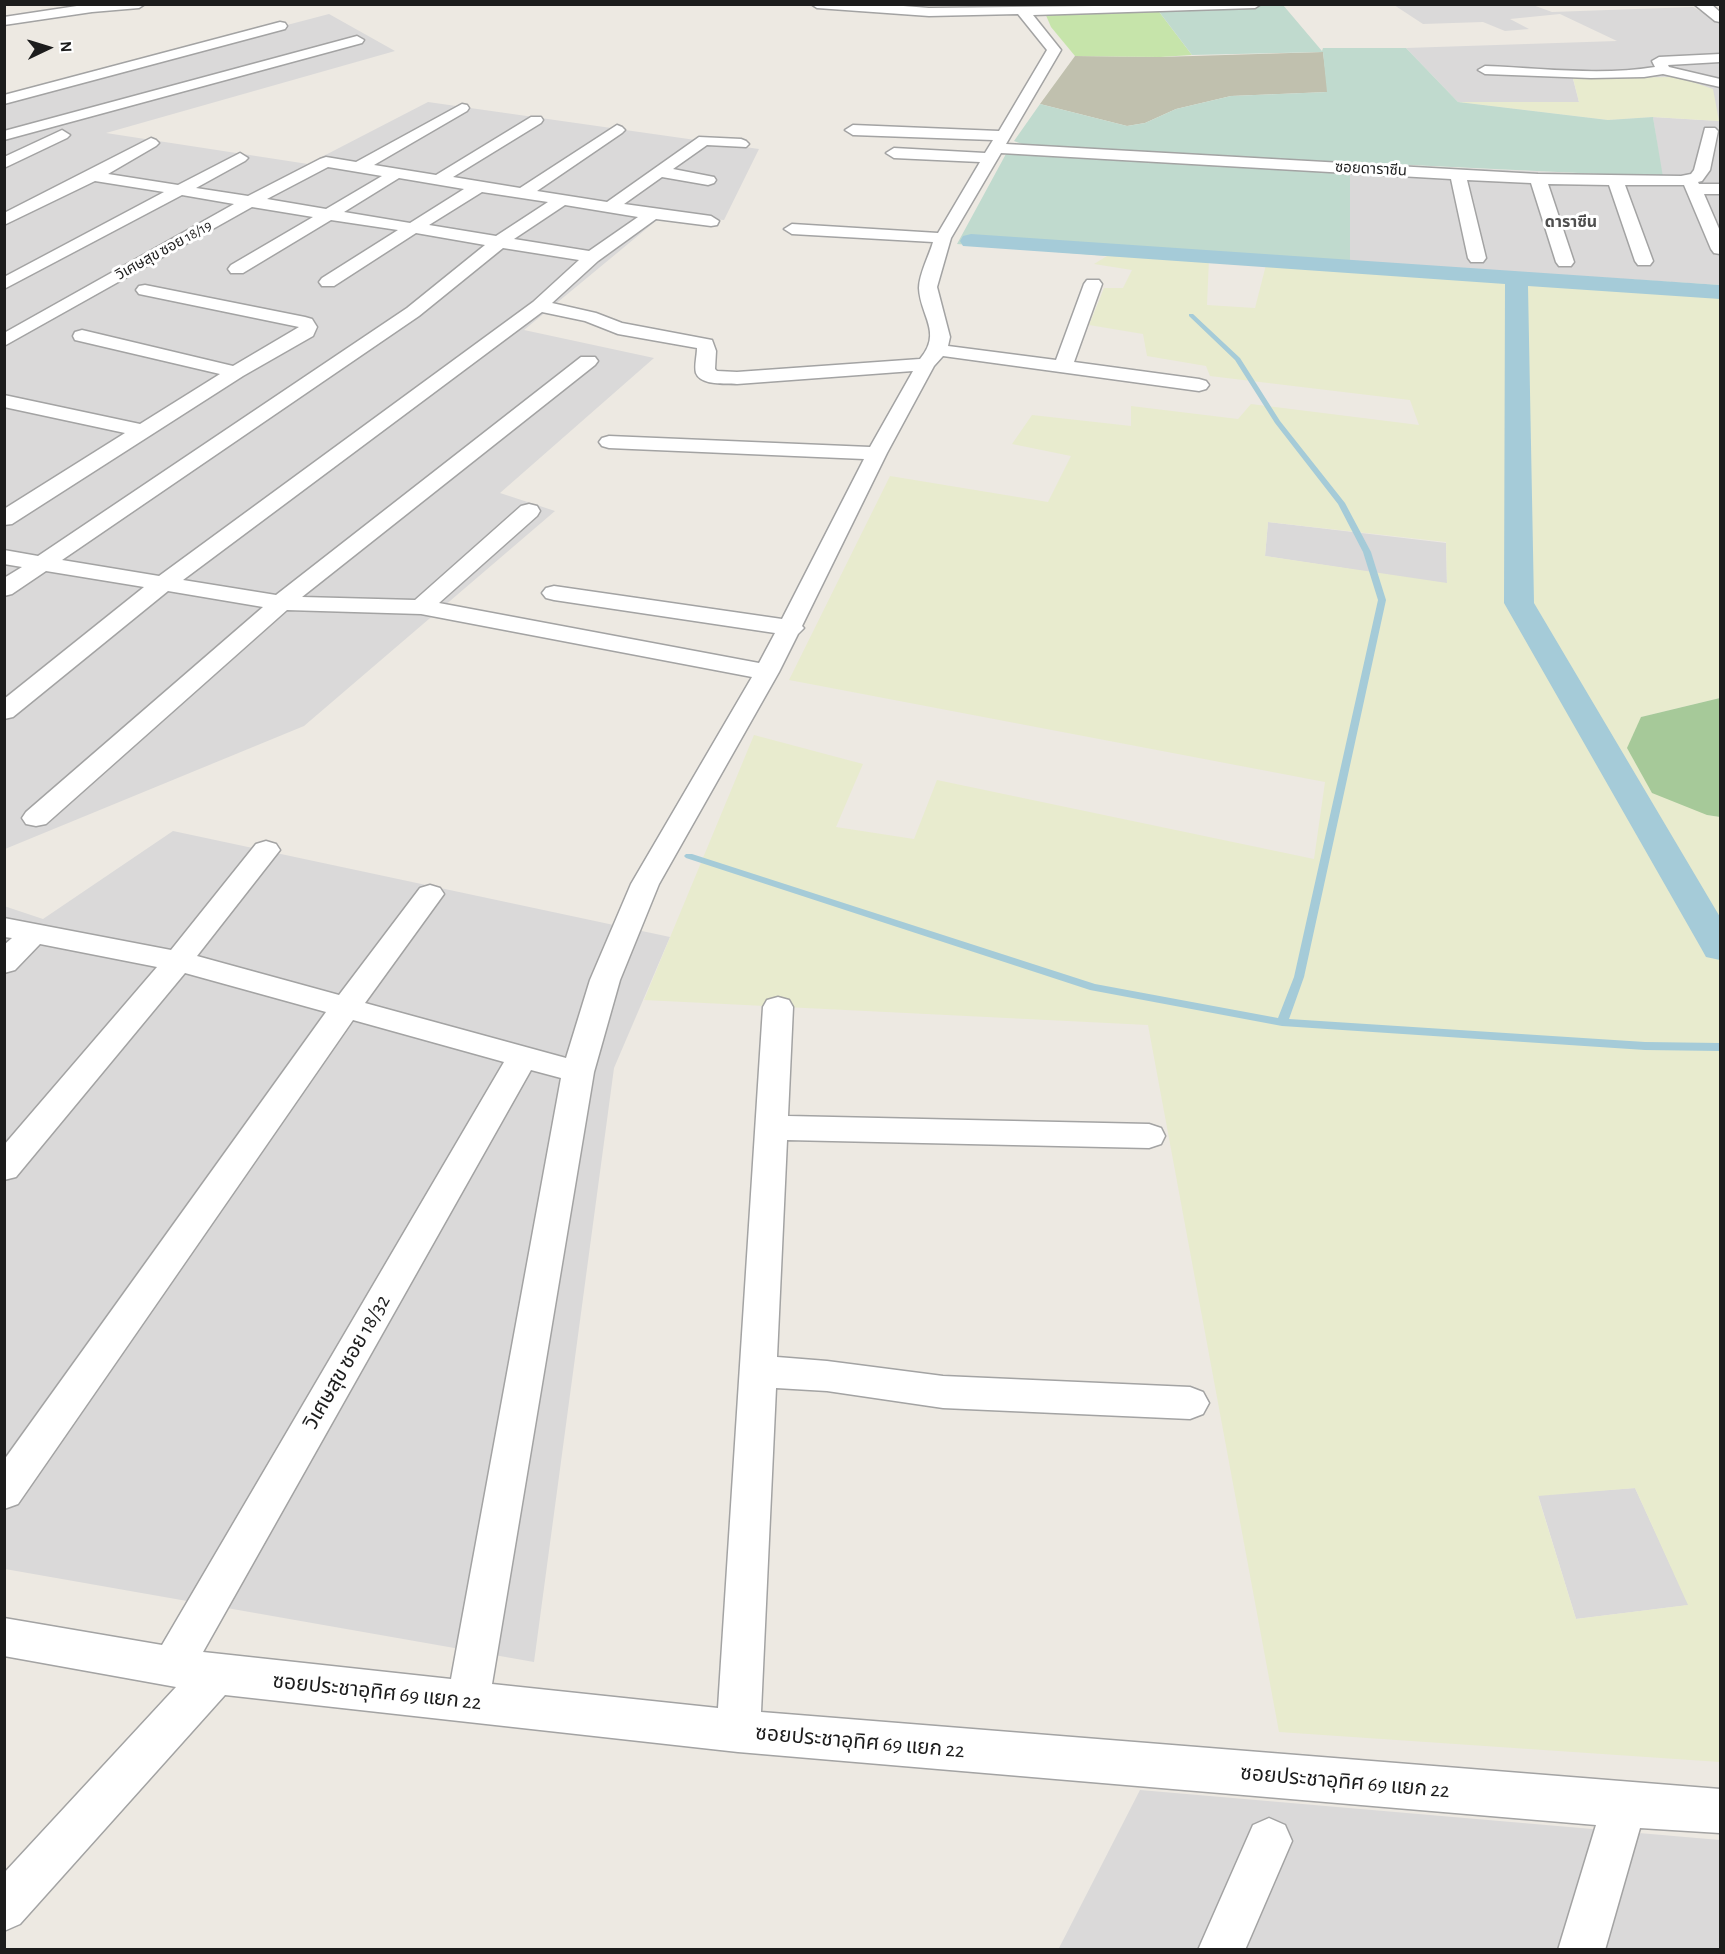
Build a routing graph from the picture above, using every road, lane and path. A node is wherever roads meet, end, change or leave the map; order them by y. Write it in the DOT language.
graph roads {
  1 [pos="139,4"];
  2 [pos="817,4"];
  3 [pos="1255,4"];
  4 [pos="1701,4"];
  5 [pos="119,5"];
  6 [pos="1025,11"];
  7 [pos="1720,18"];
  8 [pos="4,21"];
  9 [pos="280,26"];
  10 [pos="357,40"];
  11 [pos="1720,58"];
  12 [pos="1485,70"];
  13 [pos="1663,70"];
  14 [pos="1720,82"];
  15 [pos="4,100"];
  16 [pos="462,108"];
  17 [pos="536,120"];
  18 [pos="57,122"];
  19 [pos="617,130"];
  20 [pos="853,130"];
  21 [pos="1710,131"];
  22 [pos="4,136"];
  23 [pos="151,143"];
  24 [pos="741,144"];
  25 [pos="998,147"];
  26 [pos="894,153"];
  27 [pos="240,158"];
  28 [pos="4,163"];
  29 [pos="359,167"];
  30 [pos="660,172"];
  31 [pos="397,173"];
  32 [pos="1458,174"];
  33 [pos="93,176"];
  34 [pos="1538,179"];
  35 [pos="438,180"];
  36 [pos="708,180"];
  37 [pos="1615,180"];
  38 [pos="1691,184"];
  39 [pos="478,187"];
  40 [pos="1720,189"];
  41 [pos="181,191"];
  42 [pos="523,194"];
  43 [pos="562,200"];
  44 [pos="249,202"];
  45 [pos="610,207"];
  46 [pos="330,214"];
  47 [pos="653,214"];
  48 [pos="4,220"];
  49 [pos="711,221"];
  50 [pos="414,228"];
  51 [pos="792,229"];
  52 [pos="943,238"];
  53 [pos="499,242"];
  54 [pos="1720,249"];
  55 [pos="592,257"];
  56 [pos="1477,258"];
  57 [pos="1644,261"];
  58 [pos="1565,262"];
  59 [pos="237,269"];
  60 [pos="328,282"];
  61 [pos="4,284"];
  62 [pos="1093,284"];
  63 [pos="145,290"];
  64 [pos="539,306"];
  65 [pos="82,336"];
  66 [pos="4,341"];
  67 [pos="932,357"];
  68 [pos="588,361"];
  69 [pos="1063,366"];
  70 [pos="236,372"];
  71 [pos="1199,385"];
  72 [pos="4,400"];
  73 [pos="143,431"];
  74 [pos="609,442"];
  75 [pos="877,453"];
  76 [pos="529,511"];
  77 [pos="4,519"];
  78 [pos="4,557"];
  79 [pos="42,563"];
  80 [pos="162,584"];
  81 [pos="4,589"];
  82 [pos="554,593"];
  83 [pos="283,603"];
  84 [pos="421,607"];
  85 [pos="792,628"];
  86 [pos="767,672"];
  87 [pos="4,712"];
  88 [pos="36,818"];
  89 [pos="266,850"];
  90 [pos="430,894"];
  91 [pos="4,927"];
  92 [pos="34,933"];
  93 [pos="178,961"];
  94 [pos="4,963"];
  95 [pos="346,1007"];
  96 [pos="778,1007"];
  97 [pos="523,1056"];
  98 [pos="579,1072"];
  99 [pos="771,1128"];
  100 [pos="1149,1136"];
  101 [pos="4,1168"];
  102 [pos="757,1371"];
  103 [pos="1190,1403"];
  104 [pos="4,1492"];
  105 [pos="4,1637"];
  106 [pos="172,1667"];
  107 [pos="216,1674"];
  108 [pos="468,1702"];
  109 [pos="738,1731"];
  110 [pos="1625,1805"];
  111 [pos="1720,1811"];
  112 [pos="1269,1841"];
  113 [pos="4,1908"];
  114 [pos="1221,1950"];
  115 [pos="1581,1950"];
  1 -- 5 [label="street"];
  2 -- 6 [label="street"];
  3 -- 6 [label="street"];
  4 -- 7 [label="street"];
  5 -- 8 [label="street"];
  6 -- 25 [label="street"];
  9 -- 15 [label="street"];
  10 -- 18 [label="street"];
  11 -- 13 [label="street"];
  12 -- 13 [label="street"];
  13 -- 14 [label="street"];
  16 -- 29 [label="street"];
  17 -- 35 [label="street"];
  18 -- 22 [label="street"];
  18 -- 28 [label="street"];
  19 -- 42 [label="street"];
  20 -- 25 [label="street"];
  21 -- 38 [label="street"];
  23 -- 33 [label="street"];
  24 -- 30 [label="street"];
  25 -- 26 [label="street"];
  25 -- 32 [label="street, ซอยดาราซีน"];
  25 -- 52 [label="street"];
  27 -- 41 [label="street"];
  29 -- 31 [label="street"];
  29 -- 44 [label="street, วิเศษสุข ซอย 18/19"];
  30 -- 36 [label="street"];
  30 -- 45 [label="street"];
  31 -- 35 [label="street"];
  31 -- 46 [label="street"];
  32 -- 34 [label="street, ซอยดาราซีน"];
  32 -- 56 [label="street"];
  33 -- 41 [label="street"];
  33 -- 48 [label="street"];
  34 -- 37 [label="street, ซอยดาราซีน"];
  34 -- 58 [label="street"];
  35 -- 39 [label="street"];
  37 -- 38 [label="street, ซอยดาราซีน"];
  37 -- 57 [label="street"];
  38 -- 40 [label="street, ซอยดาราซีน"];
  38 -- 54 [label="street"];
  39 -- 42 [label="street"];
  39 -- 50 [label="street"];
  41 -- 44 [label="street"];
  41 -- 61 [label="street"];
  42 -- 43 [label="street"];
  43 -- 45 [label="street"];
  43 -- 53 [label="street"];
  44 -- 46 [label="street"];
  44 -- 66 [label="street, วิเศษสุข ซอย 18/19"];
  45 -- 47 [label="street"];
  46 -- 50 [label="street"];
  46 -- 59 [label="street"];
  47 -- 49 [label="street"];
  47 -- 55 [label="street"];
  50 -- 53 [label="street"];
  50 -- 60 [label="street"];
  51 -- 52 [label="street"];
  52 -- 67 [label="street"];
  53 -- 55 [label="street"];
  53 -- 79 [label="street"];
  55 -- 64 [label="street"];
  62 -- 69 [label="street"];
  63 -- 70 [label="street"];
  64 -- 67 [label="street"];
  64 -- 80 [label="street"];
  65 -- 70 [label="street"];
  67 -- 69 [label="street"];
  67 -- 75 [label="street"];
  68 -- 83 [label="street"];
  69 -- 71 [label="street"];
  70 -- 73 [label="street"];
  72 -- 73 [label="street"];
  73 -- 77 [label="street"];
  74 -- 75 [label="street"];
  75 -- 85 [label="street"];
  76 -- 84 [label="street"];
  78 -- 79 [label="street"];
  79 -- 80 [label="street"];
  79 -- 81 [label="street"];
  80 -- 83 [label="street"];
  80 -- 87 [label="street"];
  82 -- 85 [label="street"];
  83 -- 84 [label="street"];
  83 -- 88 [label="street"];
  84 -- 86 [label="street"];
  85 -- 86 [label="street"];
  86 -- 98 [label="street"];
  89 -- 93 [label="street"];
  90 -- 95 [label="street"];
  91 -- 92 [label="street"];
  92 -- 93 [label="street"];
  92 -- 94 [label="street"];
  93 -- 95 [label="street"];
  93 -- 101 [label="street"];
  95 -- 97 [label="street"];
  95 -- 104 [label="street"];
  96 -- 99 [label="street"];
  97 -- 98 [label="street"];
  97 -- 106 [label="street, วิเศษสุข ซอย 18/32"];
  98 -- 108 [label="street"];
  99 -- 100 [label="street"];
  99 -- 102 [label="street"];
  102 -- 103 [label="street"];
  102 -- 109 [label="street"];
  105 -- 106 [label="street, ซอยประชาอุทิศ 69 แยก 22"];
  106 -- 107 [label="street, ซอยประชาอุทิศ 69 แยก 22"];
  107 -- 108 [label="street, ซอยประชาอุทิศ 69 แยก 22"];
  107 -- 113 [label="street"];
  108 -- 109 [label="street, ซอยประชาอุทิศ 69 แยก 22"];
  109 -- 110 [label="street, ซอยประชาอุทิศ 69 แยก 22"];
  110 -- 111 [label="street, ซอยประชาอุทิศ 69 แยก 22"];
  110 -- 115 [label="street"];
  112 -- 114 [label="street"];
}
